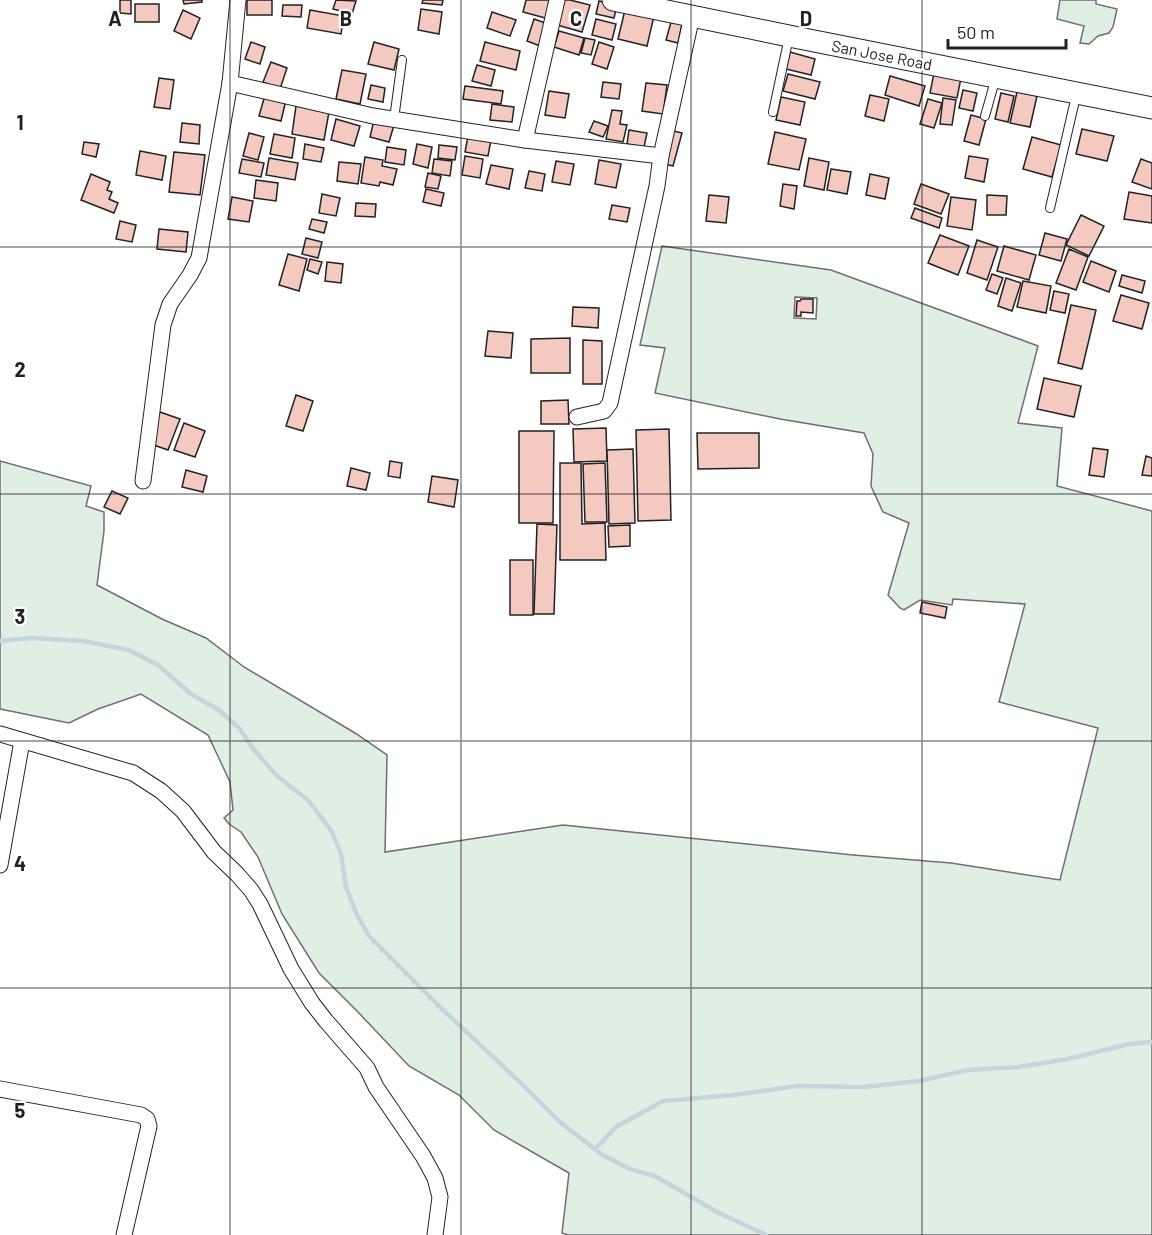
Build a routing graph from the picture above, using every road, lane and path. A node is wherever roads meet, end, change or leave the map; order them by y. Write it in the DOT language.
graph roads {
  1 [pos="238,0"];
  2 [pos="557,0"];
  3 [pos="613,0"];
  4 [pos="692,16"];
  5 [pos="789,36"];
  6 [pos="402,60"];
  7 [pos="996,77"];
  8 [pos="230,83"];
  9 [pos="1077,93"];
  10 [pos="1152,108"];
  11 [pos="773,112"];
  12 [pos="985,116"];
  13 [pos="394,119"];
  14 [pos="525,140"];
  15 [pos="661,156"];
  16 [pos="1050,208"];
  17 [pos="577,417"];
  18 [pos="142,481"];
  19 [pos="0,734"];
  20 [pos="22,741"];
  21 [pos="0,865"];
  22 [pos="0,1089"];
  23 [pos="124,1235"];
  24 [pos="435,1235"];
  1 -- 8 [label="street"];
  2 -- 14 [label="street"];
  3 -- 4 [label="street, San Jose Road"];
  4 -- 5 [label="street, San Jose Road"];
  4 -- 15 [label="street"];
  5 -- 7 [label="street, San Jose Road"];
  5 -- 11 [label="lane"];
  6 -- 13 [label="lane"];
  7 -- 9 [label="street, San Jose Road"];
  7 -- 12 [label="lane"];
  8 -- 13 [label="street"];
  8 -- 18 [label="street"];
  9 -- 10 [label="street, San Jose Road"];
  9 -- 16 [label="lane"];
  13 -- 14 [label="street"];
  14 -- 15 [label="street"];
  15 -- 17 [label="street"];
  19 -- 20 [label="street"];
  20 -- 21 [label="street"];
  20 -- 24 [label="street"];
  22 -- 23 [label="street"];
}
